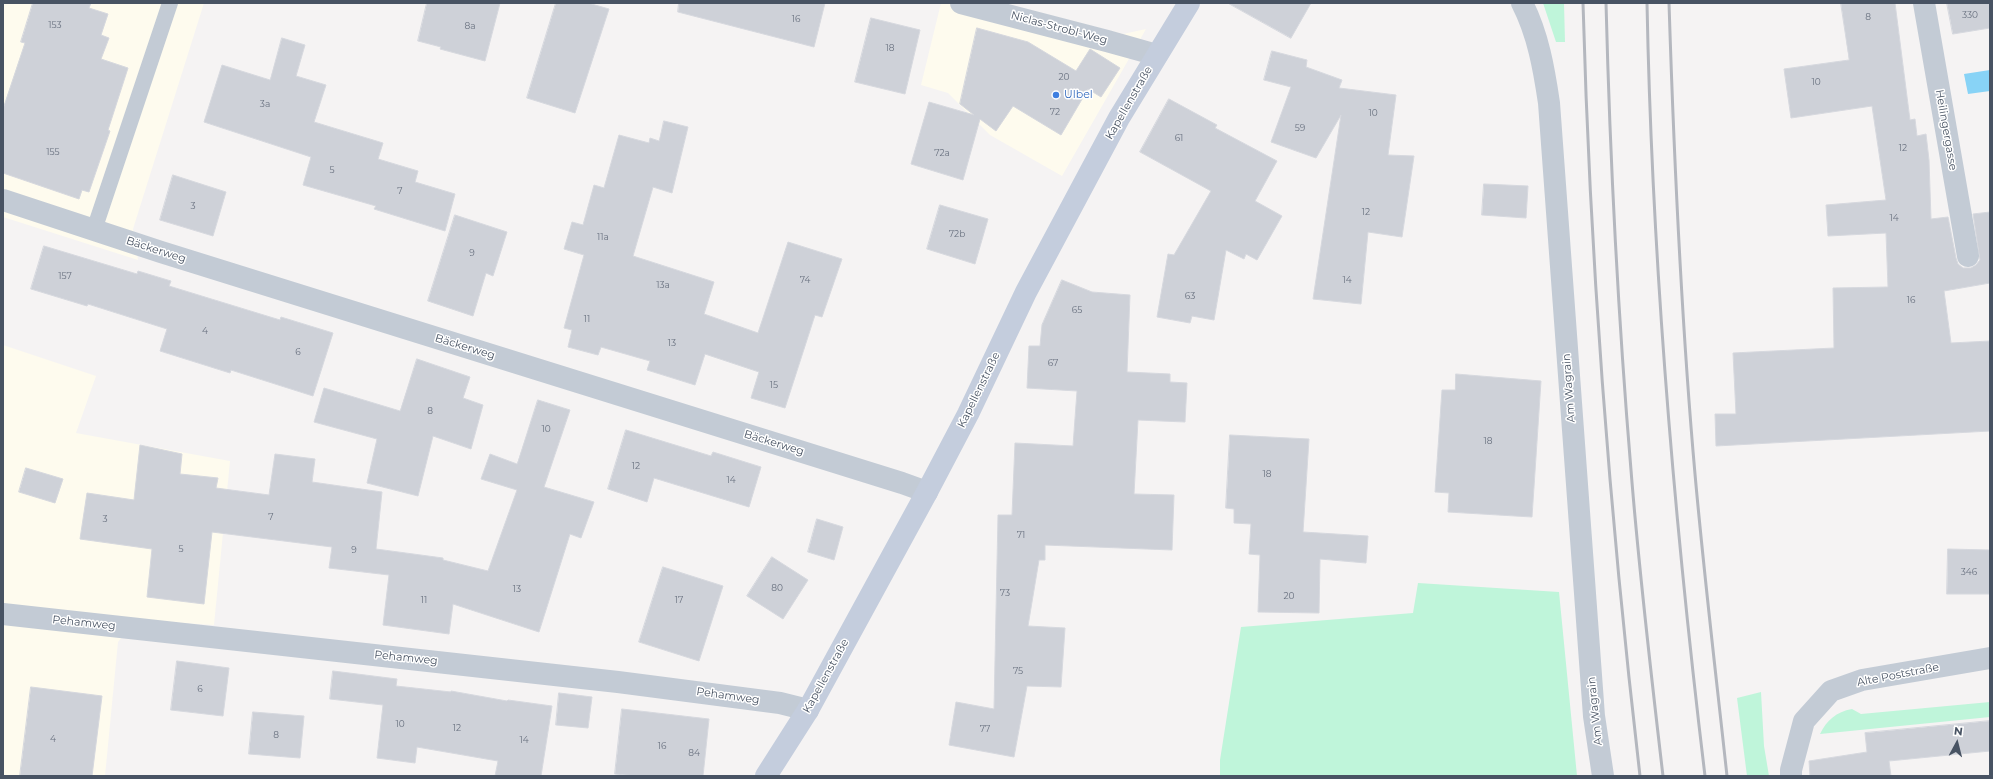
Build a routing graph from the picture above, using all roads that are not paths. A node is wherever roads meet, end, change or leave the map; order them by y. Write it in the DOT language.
graph roads {
  1 [pos="170,3"];
  2 [pos="961,3"];
  3 [pos="1189,3"];
  4 [pos="1522,3"];
  5 [pos="1924,3"];
  6 [pos="1156,55"];
  7 [pos="3,200"];
  8 [pos="94,230"];
  9 [pos="1968,256"];
  10 [pos="927,492"];
  11 [pos="3,614"];
  12 [pos="1990,658"];
  13 [pos="808,710"];
  14 [pos="766,776"];
  15 [pos="1603,776"];
  16 [pos="1791,776"];
  1 -- 8 [label="lane"];
  2 -- 6 [label="street, Niclas-Strobl-Weg"];
  3 -- 6 [label="main road, Kapellenstraße"];
  4 -- 15 [label="street, Am Wagrain"];
  5 -- 9 [label="street, Heilingergasse"];
  6 -- 10 [label="main road, Kapellenstraße"];
  7 -- 8 [label="street, Bäckerweg"];
  8 -- 10 [label="street, Bäckerweg"];
  10 -- 13 [label="main road, Kapellenstraße"];
  11 -- 13 [label="street, Pehamweg"];
  12 -- 16 [label="street, Alte Poststraße"];
  13 -- 14 [label="main road, Kapellenstraße"];
}
